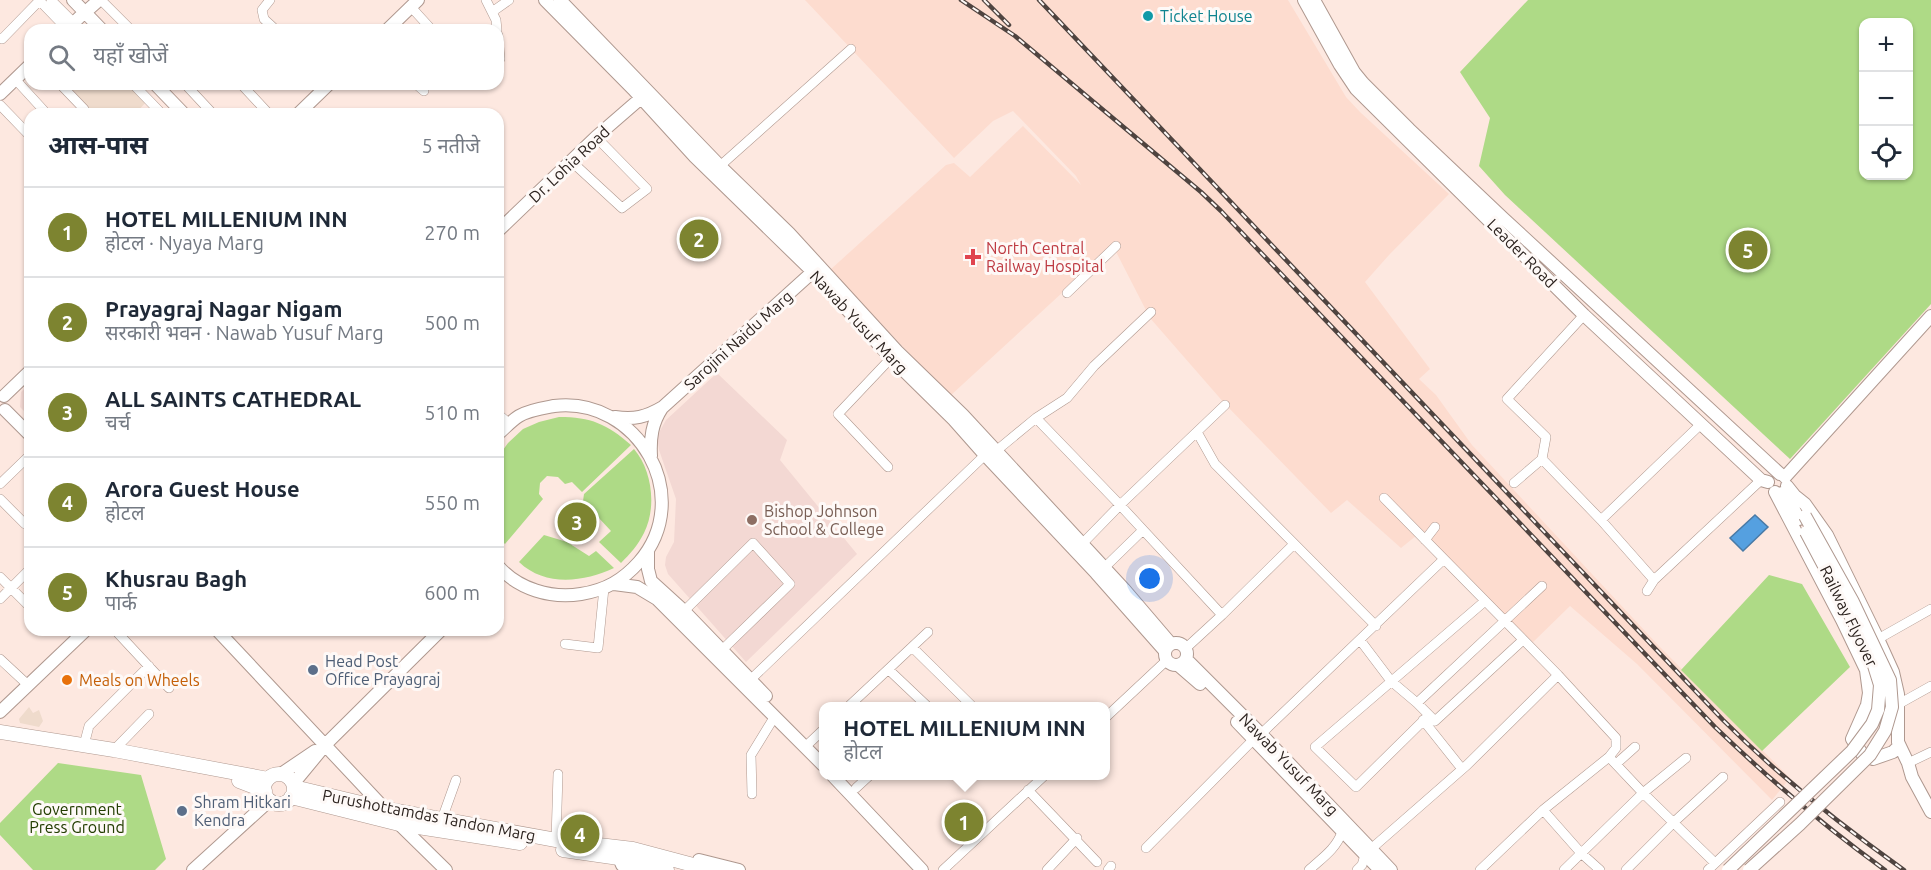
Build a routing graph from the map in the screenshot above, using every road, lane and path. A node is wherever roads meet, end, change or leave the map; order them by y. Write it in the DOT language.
graph roads {
  1 [pos="39,0"];
  2 [pos="51,0"];
  3 [pos="73,0"];
  4 [pos="270,0"];
  5 [pos="486,0"];
  6 [pos="509,0"];
  7 [pos="545,0"];
  8 [pos="560,0"];
  9 [pos="1304,0"];
  10 [pos="1314,0"];
  11 [pos="414,3"];
  12 [pos="91,4"];
  13 [pos="492,12"];
  14 [pos="67,24"];
  15 [pos="69,24"];
  16 [pos="75,24"];
  17 [pos="99,24"];
  18 [pos="106,24"];
  19 [pos="122,24"];
  20 [pos="269,24"];
  21 [pos="393,24"];
  22 [pos="428,24"];
  23 [pos="497,24"];
  24 [pos="0,38"];
  25 [pos="851,49"];
  26 [pos="24,71"];
  27 [pos="15,79"];
  28 [pos="24,89"];
  29 [pos="25,90"];
  30 [pos="66,90"];
  31 [pos="139,90"];
  32 [pos="160,90"];
  33 [pos="170,90"];
  34 [pos="191,90"];
  35 [pos="247,90"];
  36 [pos="323,90"];
  37 [pos="0,94"];
  38 [pos="1369,95"];
  39 [pos="641,98"];
  40 [pos="0,105"];
  41 [pos="42,108"];
  42 [pos="83,108"];
  43 [pos="156,108"];
  44 [pos="174,108"];
  45 [pos="186,108"];
  46 [pos="207,108"];
  47 [pos="263,108"];
  48 [pos="304,108"];
  49 [pos="24,130"];
  50 [pos="596,137"];
  51 [pos="571,161"];
  52 [pos="720,166"];
  53 [pos="504,225"];
  54 [pos="1116,246"];
  55 [pos="816,269"];
  56 [pos="1066,293"];
  57 [pos="1151,312"];
  58 [pos="1584,315"];
  59 [pos="1931,316"];
  60 [pos="891,358"];
  61 [pos="24,376"];
  62 [pos="2,395"];
  63 [pos="1225,405"];
  64 [pos="663,408"];
  65 [pos="3,411"];
  66 [pos="520,415"];
  67 [pos="611,417"];
  68 [pos="504,418"];
  69 [pos="1036,418"];
  70 [pos="1701,424"];
  71 [pos="504,429"];
  72 [pos="24,430"];
  73 [pos="1197,432"];
  74 [pos="991,453"];
  75 [pos="651,456"];
  76 [pos="1542,459"];
  77 [pos="24,461"];
  78 [pos="888,467"];
  79 [pos="1514,483"];
  80 [pos="1777,483"];
  81 [pos="0,484"];
  82 [pos="1795,496"];
  83 [pos="1384,498"];
  84 [pos="0,500"];
  85 [pos="1120,505"];
  86 [pos="1802,517"];
  87 [pos="1601,520"];
  88 [pos="24,523"];
  89 [pos="1435,527"];
  90 [pos="1143,530"];
  91 [pos="1425,540"];
  92 [pos="1082,543"];
  93 [pos="1294,544"];
  94 [pos="648,552"];
  95 [pos="1444,559"];
  96 [pos="1104,568"];
  97 [pos="504,573"];
  98 [pos="24,575"];
  99 [pos="0,577"];
  100 [pos="1654,580"];
  101 [pos="609,586"];
  102 [pos="1542,586"];
  103 [pos="11,588"];
  104 [pos="1647,591"];
  105 [pos="0,599"];
  106 [pos="1485,600"];
  107 [pos="24,601"];
  108 [pos="1931,609"];
  109 [pos="681,614"];
  110 [pos="1222,615"];
  111 [pos="1505,621"];
  112 [pos="1376,626"];
  113 [pos="928,632"];
  114 [pos="80,636"];
  115 [pos="120,636"];
  116 [pos="223,636"];
  117 [pos="435,636"];
  118 [pos="1878,639"];
  119 [pos="1360,640"];
  120 [pos="1523,640"];
  121 [pos="565,644"];
  122 [pos="913,648"];
  123 [pos="723,649"];
  124 [pos="1175,655"];
  125 [pos="0,659"];
  126 [pos="149,666"];
  127 [pos="889,670"];
  128 [pos="1558,675"];
  129 [pos="1391,681"];
  130 [pos="747,683"];
  131 [pos="28,685"];
  132 [pos="1931,686"];
  133 [pos="169,688"];
  134 [pos="853,702"];
  135 [pos="923,702"];
  136 [pos="968,702"];
  137 [pos="1417,702"];
  138 [pos="1898,705"];
  139 [pos="2,707"];
  140 [pos="149,714"];
  141 [pos="1110,714"];
  142 [pos="775,716"];
  143 [pos="1426,718"];
  144 [pos="0,732"];
  145 [pos="819,734"];
  146 [pos="1258,737"];
  147 [pos="0,738"];
  148 [pos="1898,741"];
  149 [pos="326,744"];
  150 [pos="807,744"];
  151 [pos="84,745"];
  152 [pos="1635,747"];
  153 [pos="114,750"];
  154 [pos="819,752"];
  155 [pos="1931,752"];
  156 [pos="1686,758"];
  157 [pos="819,760"];
  158 [pos="1613,760"];
  159 [pos="1908,763"];
  160 [pos="1462,769"];
  161 [pos="558,774"];
  162 [pos="1723,777"];
  163 [pos="456,780"];
  164 [pos="837,780"];
  165 [pos="847,780"];
  166 [pos="865,780"];
  167 [pos="1038,780"];
  168 [pos="271,786"];
  169 [pos="856,788"];
  170 [pos="293,789"];
  171 [pos="1028,790"];
  172 [pos="1643,793"];
  173 [pos="752,794"];
  174 [pos="1780,802"];
  175 [pos="386,809"];
  176 [pos="1543,810"];
  177 [pos="1931,812"];
  178 [pos="442,819"];
  179 [pos="1674,822"];
  180 [pos="399,824"];
  181 [pos="1342,832"];
  182 [pos="1077,838"];
  183 [pos="556,840"];
  184 [pos="1146,848"];
  185 [pos="1368,852"];
  186 [pos="1581,853"];
  187 [pos="627,857"];
  188 [pos="954,862"];
  189 [pos="1097,862"];
  190 [pos="1711,867"];
  191 [pos="1485,868"];
  192 [pos="193,870"];
  193 [pos="446,870"];
  194 [pos="667,870"];
  195 [pos="712,870"];
  196 [pos="739,870"];
  197 [pos="922,870"];
  198 [pos="930,870"];
  199 [pos="943,870"];
  200 [pos="961,870"];
  201 [pos="1047,870"];
  202 [pos="1310,870"];
  203 [pos="1357,870"];
  204 [pos="1380,870"];
  205 [pos="1391,870"];
  206 [pos="1564,870"];
  207 [pos="1600,870"];
  208 [pos="1626,870"];
  209 [pos="1728,870"];
  210 [pos="1749,870"];
  1 -- 14 [label="street"];
  1 -- 24 [label="street"];
  2 -- 15 [label="street"];
  3 -- 12 [label="main road"];
  4 -- 20 [label="street"];
  5 -- 13 [label="street"];
  6 -- 13 [label="street"];
  7 -- 39 [label="main road, Nawab Yusuf Marg"];
  8 -- 52 [label="main road, Nawab Yusuf Marg"];
  9 -- 38 [label="main road, Leader Road"];
  10 -- 38 [label="main road, Leader Road"];
  11 -- 21 [label="main road"];
  11 -- 22 [label="street"];
  12 -- 16 [label="main road"];
  12 -- 17 [label="main road"];
  12 -- 18 [label="main road"];
  12 -- 19 [label="street"];
  13 -- 23 [label="street"];
  25 -- 52 [label="street"];
  26 -- 27 [label="main road"];
  27 -- 28 [label="street"];
  27 -- 37 [label="main road"];
  29 -- 41 [label="street"];
  30 -- 42 [label="street"];
  31 -- 43 [label="street"];
  32 -- 44 [label="main road"];
  33 -- 45 [label="main road"];
  34 -- 46 [label="street"];
  35 -- 47 [label="street"];
  36 -- 48 [label="main road"];
  38 -- 58 [label="main road, Leader Road"];
  38 -- 80 [label="main road, Leader Road"];
  39 -- 50 [label="main road, Dr. Lohia Road"];
  39 -- 55 [label="main road, Nawab Yusuf Marg"];
  40 -- 49 [label="street"];
  50 -- 51 [label="main road, Dr. Lohia Road"];
  50 -- 51 [label="street"];
  51 -- 53 [label="main road, Dr. Lohia Road"];
  52 -- 55 [label="main road, Nawab Yusuf Marg"];
  54 -- 56 [label="street"];
  55 -- 60 [label="main road, Nawab Yusuf Marg"];
  55 -- 64 [label="main road, Sarojini Naidu Marg"];
  55 -- 74 [label="main road, Nawab Yusuf Marg"];
  57 -- 69 [label="street"];
  58 -- 70 [label="main road, Leader Road"];
  58 -- 76 [label="street"];
  59 -- 80 [label="main road"];
  60 -- 74 [label="main road, Nawab Yusuf Marg"];
  60 -- 78 [label="street"];
  61 -- 62 [label="main road"];
  62 -- 65 [label="main road"];
  63 -- 73 [label="street"];
  64 -- 67 [label="main road"];
  64 -- 75 [label="main road"];
  65 -- 72 [label="main road"];
  66 -- 67 [label="main road"];
  66 -- 68 [label="main road"];
  66 -- 71 [label="main road"];
  67 -- 75 [label="main road"];
  69 -- 74 [label="street"];
  69 -- 85 [label="street"];
  70 -- 80 [label="main road, Leader Road"];
  70 -- 87 [label="street"];
  73 -- 85 [label="street"];
  73 -- 93 [label="street"];
  74 -- 92 [label="main road, Nawab Yusuf Marg"];
  74 -- 124 [label="main road, Nawab Yusuf Marg"];
  74 -- 130 [label="street"];
  75 -- 94 [label="main road"];
  76 -- 79 [label="street"];
  76 -- 87 [label="street"];
  77 -- 81 [label="street"];
  80 -- 82 [label="main road"];
  80 -- 86 [label="main road, Railway Flyover"];
  80 -- 100 [label="street"];
  80 -- 148 [label="main road"];
  82 -- 86 [label="main road, Railway Flyover"];
  82 -- 118 [label="main road"];
  83 -- 91 [label="street"];
  84 -- 88 [label="street"];
  85 -- 90 [label="street"];
  85 -- 92 [label="street"];
  86 -- 209 [label="main road, Railway Flyover, bridge"];
  86 -- 210 [label="main road, Railway Flyover, bridge"];
  87 -- 100 [label="street"];
  89 -- 91 [label="street"];
  90 -- 96 [label="street"];
  90 -- 110 [label="street"];
  91 -- 95 [label="street"];
  92 -- 96 [label="main road, Nawab Yusuf Marg"];
  93 -- 110 [label="street"];
  93 -- 112 [label="street"];
  94 -- 101 [label="main road"];
  94 -- 109 [label="main road"];
  95 -- 106 [label="street"];
  95 -- 112 [label="street"];
  96 -- 124 [label="main road, Nawab Yusuf Marg"];
  97 -- 101 [label="main road"];
  98 -- 103 [label="street"];
  99 -- 103 [label="street"];
  100 -- 104 [label="street"];
  101 -- 109 [label="main road"];
  101 -- 121 [label="street"];
  102 -- 111 [label="street"];
  103 -- 105 [label="street"];
  103 -- 107 [label="street"];
  106 -- 111 [label="street"];
  106 -- 129 [label="street"];
  108 -- 118 [label="street"];
  109 -- 123 [label="main road"];
  109 -- 123 [label="street"];
  109 -- 130 [label="main road"];
  110 -- 124 [label="street"];
  111 -- 120 [label="street"];
  111 -- 137 [label="street"];
  112 -- 119 [label="street"];
  113 -- 122 [label="street"];
  114 -- 131 [label="main road"];
  115 -- 126 [label="street"];
  116 -- 149 [label="main road"];
  117 -- 149 [label="main road"];
  118 -- 138 [label="main road"];
  119 -- 129 [label="street"];
  119 -- 146 [label="street"];
  120 -- 128 [label="street"];
  120 -- 143 [label="street"];
  122 -- 127 [label="street"];
  122 -- 136 [label="street"];
  123 -- 130 [label="main road"];
  124 -- 141 [label="street"];
  124 -- 146 [label="main road, Nawab Yusuf Marg"];
  125 -- 131 [label="street"];
  126 -- 133 [label="street"];
  126 -- 151 [label="street"];
  127 -- 134 [label="street"];
  127 -- 135 [label="street"];
  128 -- 158 [label="street"];
  128 -- 160 [label="street"];
  129 -- 137 [label="street"];
  129 -- 143 [label="street"];
  130 -- 142 [label="main road"];
  130 -- 150 [label="main road"];
  131 -- 139 [label="main road"];
  132 -- 138 [label="street"];
  137 -- 143 [label="street"];
  138 -- 148 [label="main road"];
  140 -- 153 [label="street"];
  142 -- 150 [label="main road"];
  142 -- 173 [label="street"];
  143 -- 160 [label="street"];
  144 -- 151 [label="main road"];
  145 -- 150 [label="street"];
  146 -- 181 [label="main road, Nawab Yusuf Marg"];
  146 -- 184 [label="street"];
  146 -- 185 [label="main road, Nawab Yusuf Marg"];
  147 -- 168 [label="main road"];
  148 -- 159 [label="main road"];
  149 -- 168 [label="main road"];
  149 -- 170 [label="main road"];
  149 -- 175 [label="main road"];
  150 -- 154 [label="main road"];
  150 -- 157 [label="main road"];
  151 -- 153 [label="main road"];
  152 -- 158 [label="street"];
  153 -- 168 [label="main road"];
  155 -- 159 [label="street"];
  156 -- 172 [label="street"];
  158 -- 172 [label="street"];
  158 -- 176 [label="street"];
  159 -- 177 [label="main road"];
  160 -- 185 [label="street"];
  161 -- 183 [label="street"];
  162 -- 179 [label="street"];
  163 -- 178 [label="street"];
  164 -- 197 [label="main road"];
  165 -- 169 [label="main road"];
  166 -- 169 [label="street"];
  167 -- 171 [label="street"];
  168 -- 170 [label="main road"];
  168 -- 170 [label="main road"];
  168 -- 192 [label="main road"];
  169 -- 198 [label="main road"];
  170 -- 175 [label="main road, Purushottamdas Tandon Marg"];
  170 -- 180 [label="main road, Purushottamdas Tandon Marg"];
  171 -- 182 [label="street"];
  171 -- 188 [label="street"];
  172 -- 179 [label="street"];
  172 -- 186 [label="street"];
  174 -- 190 [label="street"];
  175 -- 178 [label="main road, Purushottamdas Tandon Marg"];
  175 -- 180 [label="main road"];
  176 -- 186 [label="street"];
  176 -- 191 [label="street"];
  178 -- 183 [label="main road, Purushottamdas Tandon Marg"];
  179 -- 190 [label="street"];
  179 -- 208 [label="street"];
  180 -- 187 [label="main road, Purushottamdas Tandon Marg"];
  180 -- 193 [label="main road"];
  181 -- 185 [label="main road, Nawab Yusuf Marg"];
  181 -- 202 [label="street"];
  182 -- 189 [label="street"];
  182 -- 201 [label="street"];
  183 -- 187 [label="main road, Purushottamdas Tandon Marg"];
  185 -- 203 [label="street"];
  185 -- 204 [label="main road, Nawab Yusuf Marg"];
  185 -- 205 [label="main road, Nawab Yusuf Marg"];
  186 -- 206 [label="street"];
  186 -- 207 [label="street"];
  187 -- 194 [label="main road"];
  187 -- 195 [label="main road"];
  187 -- 196 [label="main road, Purushottamdas Tandon Marg"];
  188 -- 199 [label="street"];
  188 -- 200 [label="street"];
}
